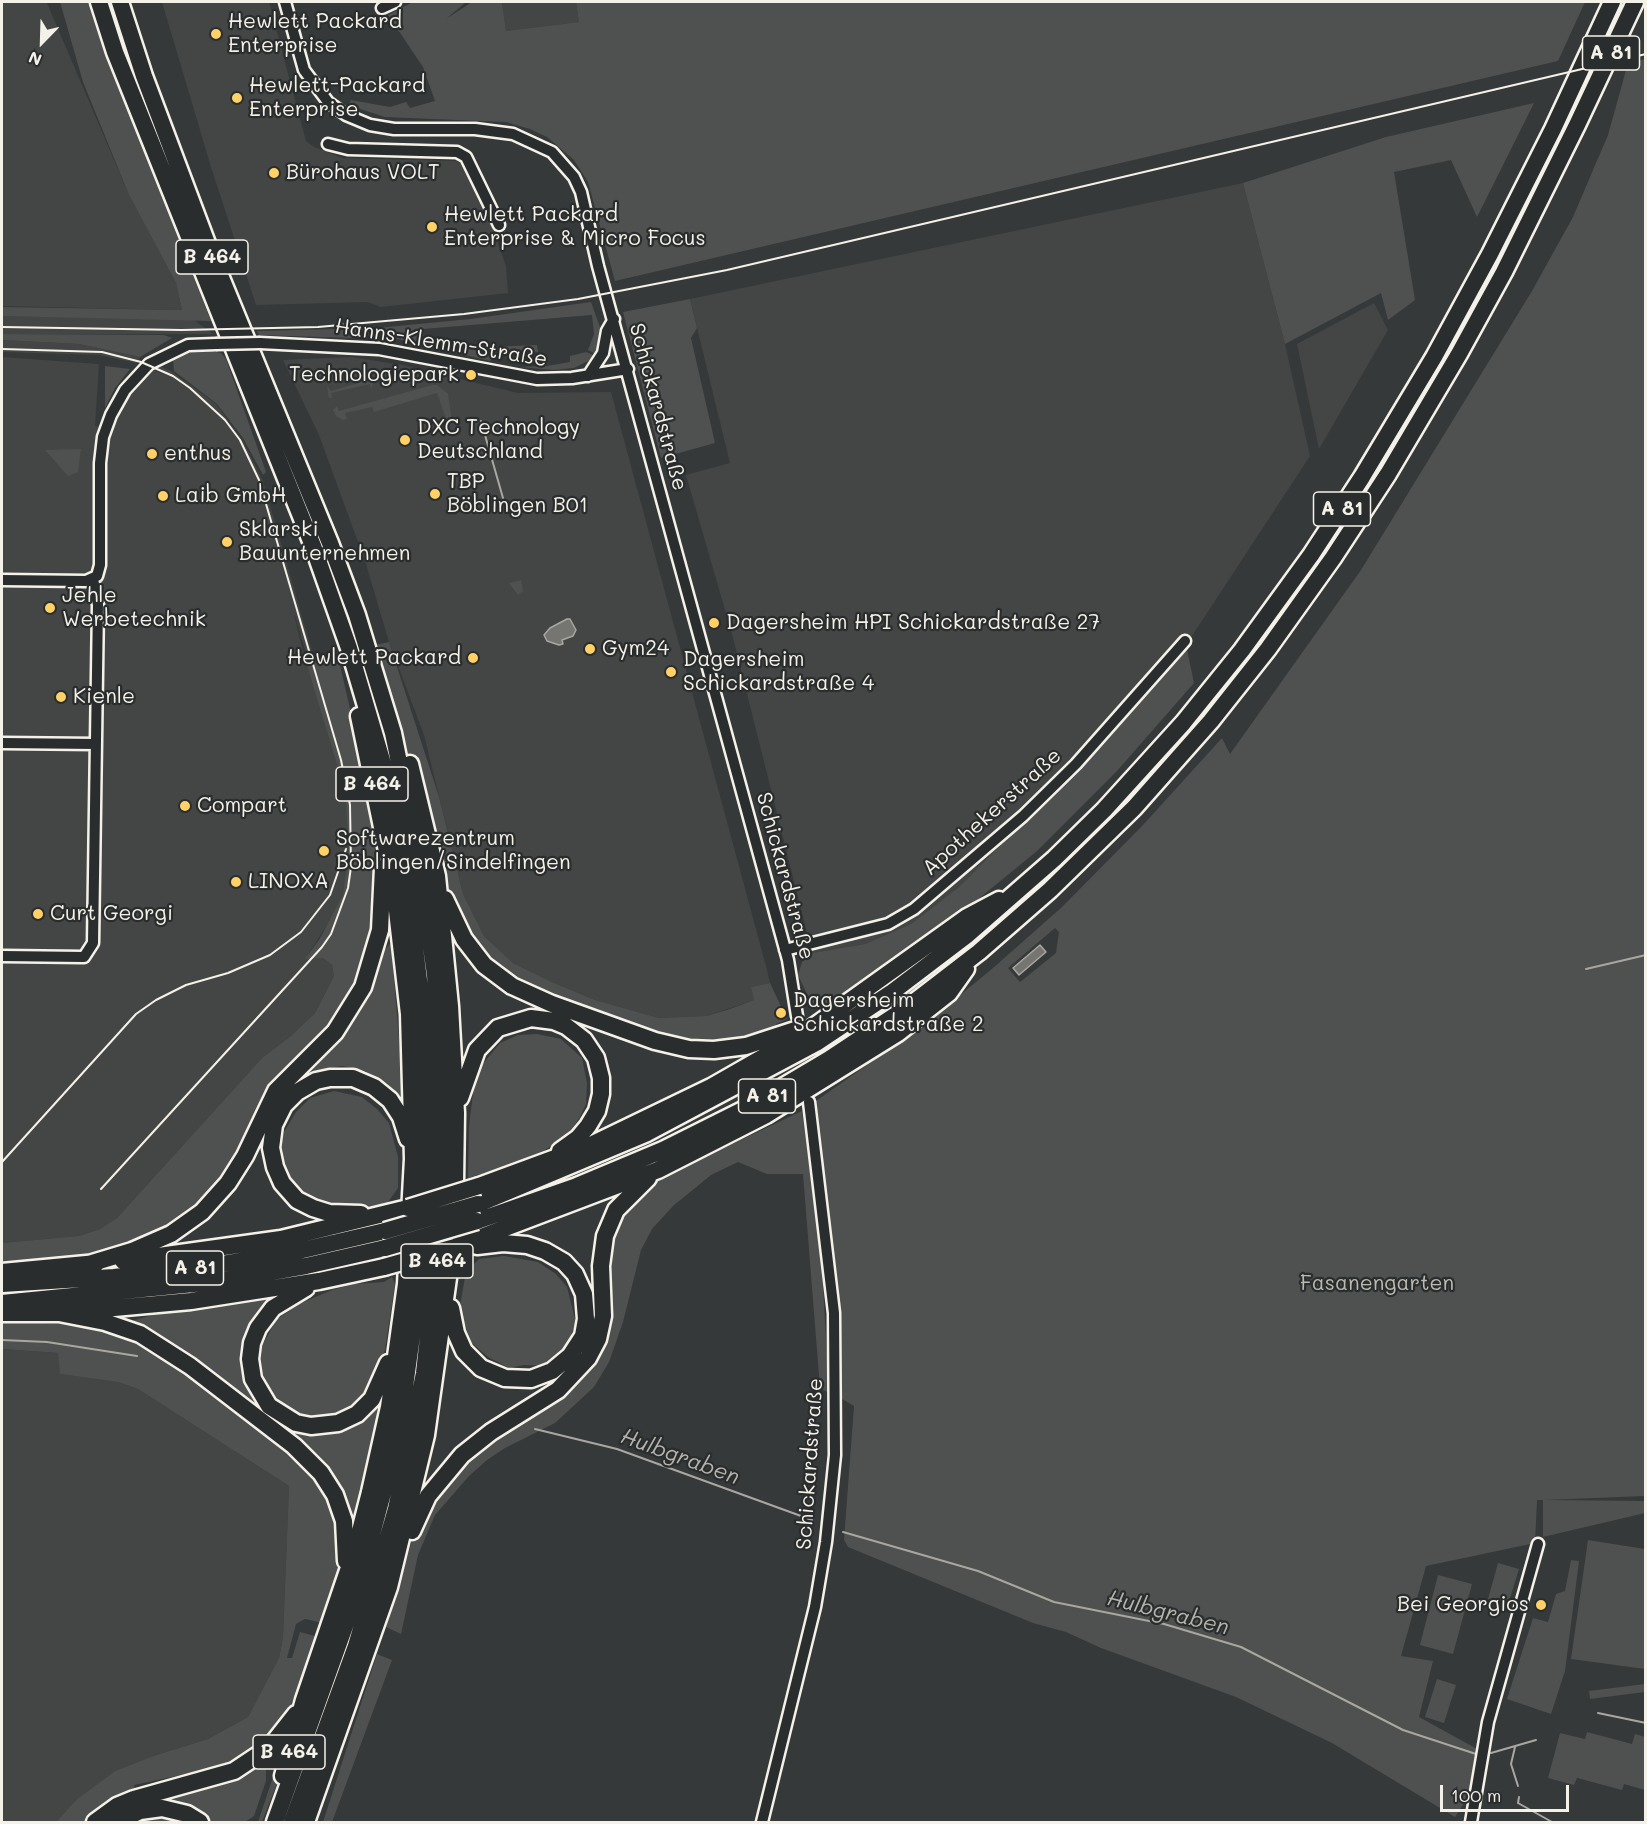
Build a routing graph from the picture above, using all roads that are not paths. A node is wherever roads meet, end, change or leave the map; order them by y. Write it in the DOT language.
graph roads {
  1 [pos="99,2"];
  2 [pos="120,2"];
  3 [pos="285,2"];
  4 [pos="395,2"];
  5 [pos="1612,2"];
  6 [pos="1635,2"];
  7 [pos="382,8"];
  8 [pos="328,144"];
  9 [pos="499,225"];
  10 [pos="614,319"];
  11 [pos="628,369"];
  12 [pos="588,376"];
  13 [pos="93,579"];
  14 [pos="2,580"];
  15 [pos="1185,641"];
  16 [pos="358,677"];
  17 [pos="379,685"];
  18 [pos="2,743"];
  19 [pos="96,744"];
  20 [pos="384,843"];
  21 [pos="436,876"];
  22 [pos="1019,891"];
  23 [pos="785,950"];
  24 [pos="980,952"];
  25 [pos="2,956"];
  26 [pos="797,1016"];
  27 [pos="826,1017"];
  28 [pos="809,1102"];
  29 [pos="456,1113"];
  30 [pos="413,1159"];
  31 [pos="531,1168"];
  32 [pos="658,1170"];
  33 [pos="392,1220"];
  34 [pos="476,1235"];
  35 [pos="88,1264"];
  36 [pos="449,1271"];
  37 [pos="2,1272"];
  38 [pos="319,1281"];
  39 [pos="2,1284"];
  40 [pos="2,1303"];
  41 [pos="2,1313"];
  42 [pos="59,1313"];
  43 [pos="400,1335"];
  44 [pos="1538,1544"];
  45 [pos="345,1579"];
  46 [pos="389,1587"];
  47 [pos="304,1700"];
  48 [pos="281,1805"];
  49 [pos="103,1821"];
  50 [pos="200,1822"];
  51 [pos="274,1822"];
  52 [pos="292,1822"];
  53 [pos="306,1822"];
  54 [pos="762,1822"];
  55 [pos="1471,1822"];
  1 -- 16 [label="highway, B 464"];
  2 -- 17 [label="highway, B 464"];
  3 -- 10 [label="street, Schickardstraße"];
  4 -- 7 [label="street"];
  5 -- 22 [label="highway, A 81"];
  6 -- 24 [label="highway, A 81"];
  8 -- 9 [label="street"];
  10 -- 11 [label="street, Schickardstraße"];
  10 -- 12 [label="street"];
  11 -- 12 [label="street, Hanns-Klemm-Straße"];
  11 -- 23 [label="street, Schickardstraße"];
  12 -- 13 [label="street, Hanns-Klemm-Straße, bridge"];
  13 -- 14 [label="street"];
  13 -- 19 [label="street"];
  15 -- 23 [label="street, Apothekerstraße"];
  16 -- 20 [label="highway, B 464"];
  16 -- 48 [label="highway, B 464"];
  17 -- 21 [label="highway, B 464"];
  17 -- 52 [label="highway, B 464"];
  18 -- 19 [label="street"];
  19 -- 25 [label="street"];
  20 -- 30 [label="highway, B 464"];
  20 -- 35 [label="highway"];
  21 -- 27 [label="highway"];
  21 -- 29 [label="highway, B 464"];
  22 -- 27 [label="highway"];
  22 -- 33 [label="highway, A 81, bridge"];
  23 -- 26 [label="street, Schickardstraße"];
  24 -- 32 [label="highway"];
  24 -- 34 [label="highway, A 81"];
  27 -- 31 [label="highway"];
  28 -- 54 [label="street, Schickardstraße"];
  29 -- 31 [label="highway"];
  29 -- 36 [label="highway, B 464"];
  30 -- 33 [label="highway"];
  30 -- 43 [label="highway, B 464"];
  31 -- 33 [label="highway, bridge"];
  32 -- 34 [label="highway"];
  32 -- 46 [label="highway"];
  33 -- 34 [label="highway, A 81, bridge"];
  33 -- 35 [label="highway"];
  33 -- 39 [label="highway, A 81"];
  33 -- 40 [label="highway, A 81"];
  34 -- 36 [label="highway"];
  34 -- 38 [label="highway, bridge"];
  35 -- 37 [label="highway"];
  36 -- 46 [label="highway, B 464"];
  38 -- 42 [label="highway"];
  38 -- 43 [label="highway"];
  41 -- 42 [label="highway"];
  42 -- 45 [label="highway"];
  43 -- 45 [label="highway, B 464"];
  44 -- 55 [label="street"];
  45 -- 47 [label="highway, B 464"];
  46 -- 53 [label="highway, B 464"];
  47 -- 48 [label="highway, B 464"];
  47 -- 49 [label="highway"];
  48 -- 51 [label="highway, B 464"];
  49 -- 50 [label="highway"];
}
